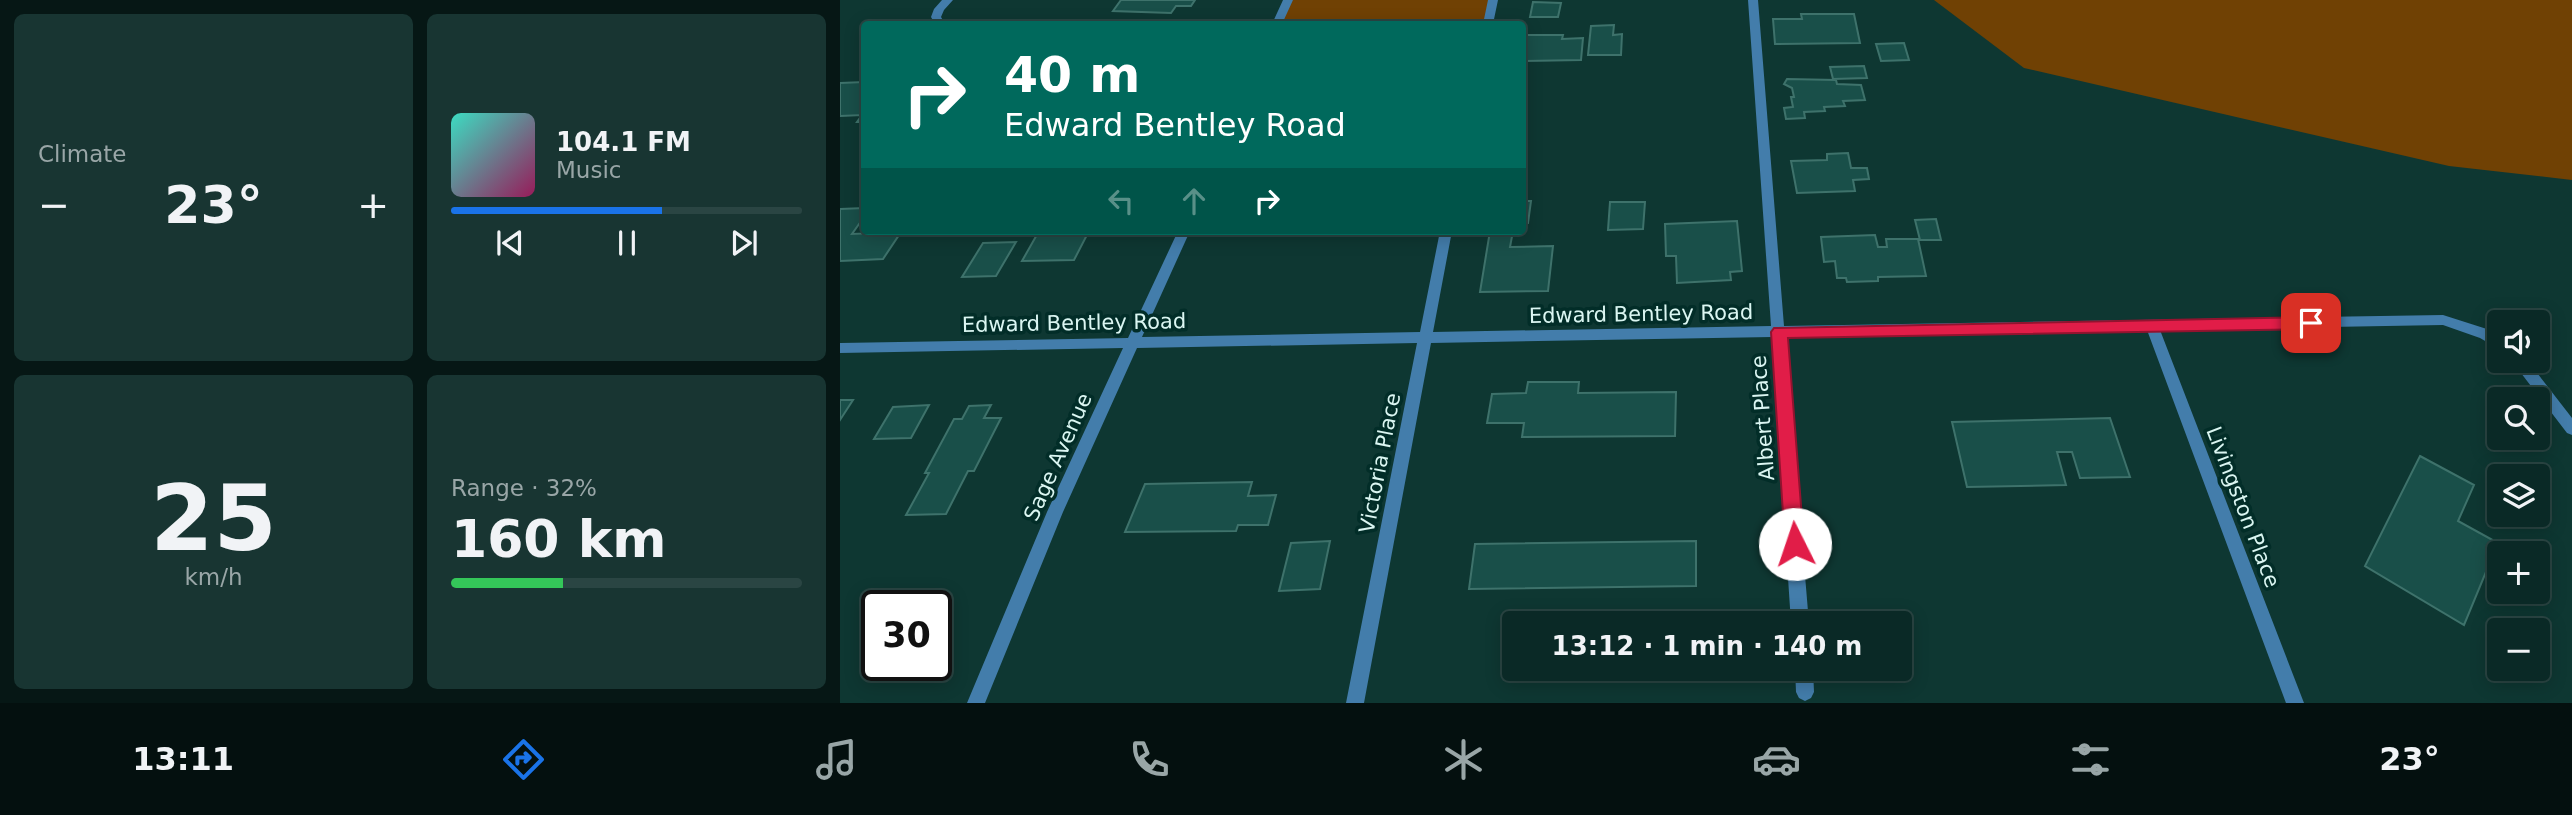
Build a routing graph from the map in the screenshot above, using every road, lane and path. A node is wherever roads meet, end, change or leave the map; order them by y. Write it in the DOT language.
graph roads {
  1 [pos="948,0"];
  2 [pos="1288,0"];
  3 [pos="1493,0"];
  4 [pos="1753,0"];
  5 [pos="938,21"];
  6 [pos="1278,21"];
  7 [pos="1489,21"];
  8 [pos="1182,235"];
  9 [pos="1445,235"];
  10 [pos="2152,326"];
  11 [pos="1779,332"];
  12 [pos="2487,335"];
  13 [pos="1426,338"];
  14 [pos="1133,343"];
  15 [pos="840,348"];
  16 [pos="2528,373"];
  17 [pos="2572,429"];
  18 [pos="1799,611"];
  19 [pos="1805,681"];
  20 [pos="1805,692"];
  21 [pos="976,703"];
  22 [pos="1355,703"];
  23 [pos="2295,703"];
  1 -- 5 [label="street"];
  2 -- 6 [label="street"];
  3 -- 7 [label="street"];
  4 -- 11 [label="street, Albert Place"];
  8 -- 14 [label="street, Sage Avenue"];
  9 -- 13 [label="street, Victoria Place"];
  10 -- 11 [label="street, Edward Bentley Road"];
  10 -- 12 [label="street, Edward Bentley Road"];
  10 -- 23 [label="street, Livingston Place"];
  11 -- 13 [label="street, Edward Bentley Road"];
  11 -- 18 [label="street, Albert Place"];
  13 -- 14 [label="street, Edward Bentley Road"];
  13 -- 22 [label="street, Victoria Place"];
  14 -- 15 [label="street, Edward Bentley Road"];
  14 -- 21 [label="street, Sage Avenue"];
  16 -- 17 [label="street"];
  19 -- 20 [label="street"];
}
